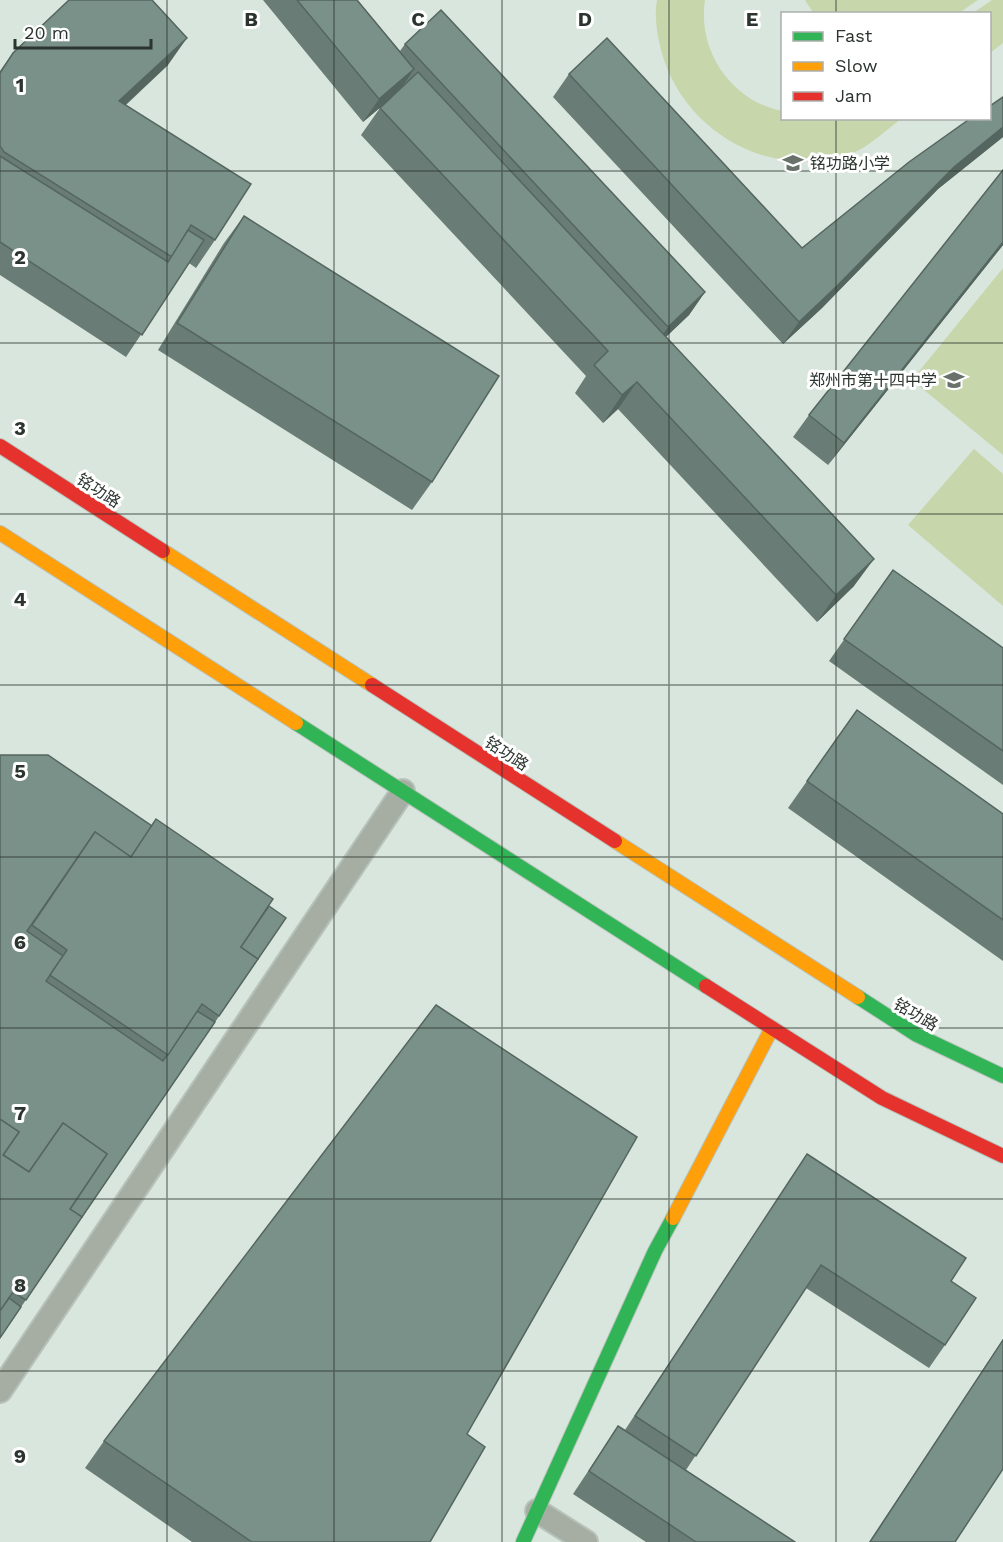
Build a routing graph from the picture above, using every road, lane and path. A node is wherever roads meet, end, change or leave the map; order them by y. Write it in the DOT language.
graph roads {
  1 [pos="0,446"];
  2 [pos="0,533"];
  3 [pos="403,791"];
  4 [pos="772,1028"];
  5 [pos="1003,1076"];
  6 [pos="1003,1156"];
  7 [pos="0,1391"];
  8 [pos="537,1511"];
  9 [pos="523,1542"];
  10 [pos="586,1542"];
  1 -- 5 [label="main road, 铭功路"];
  2 -- 3 [label="main road"];
  3 -- 4 [label="main road"];
  3 -- 7 [label="lane"];
  4 -- 6 [label="main road"];
  4 -- 8 [label="main road"];
  8 -- 9 [label="main road"];
  8 -- 10 [label="lane"];
}
